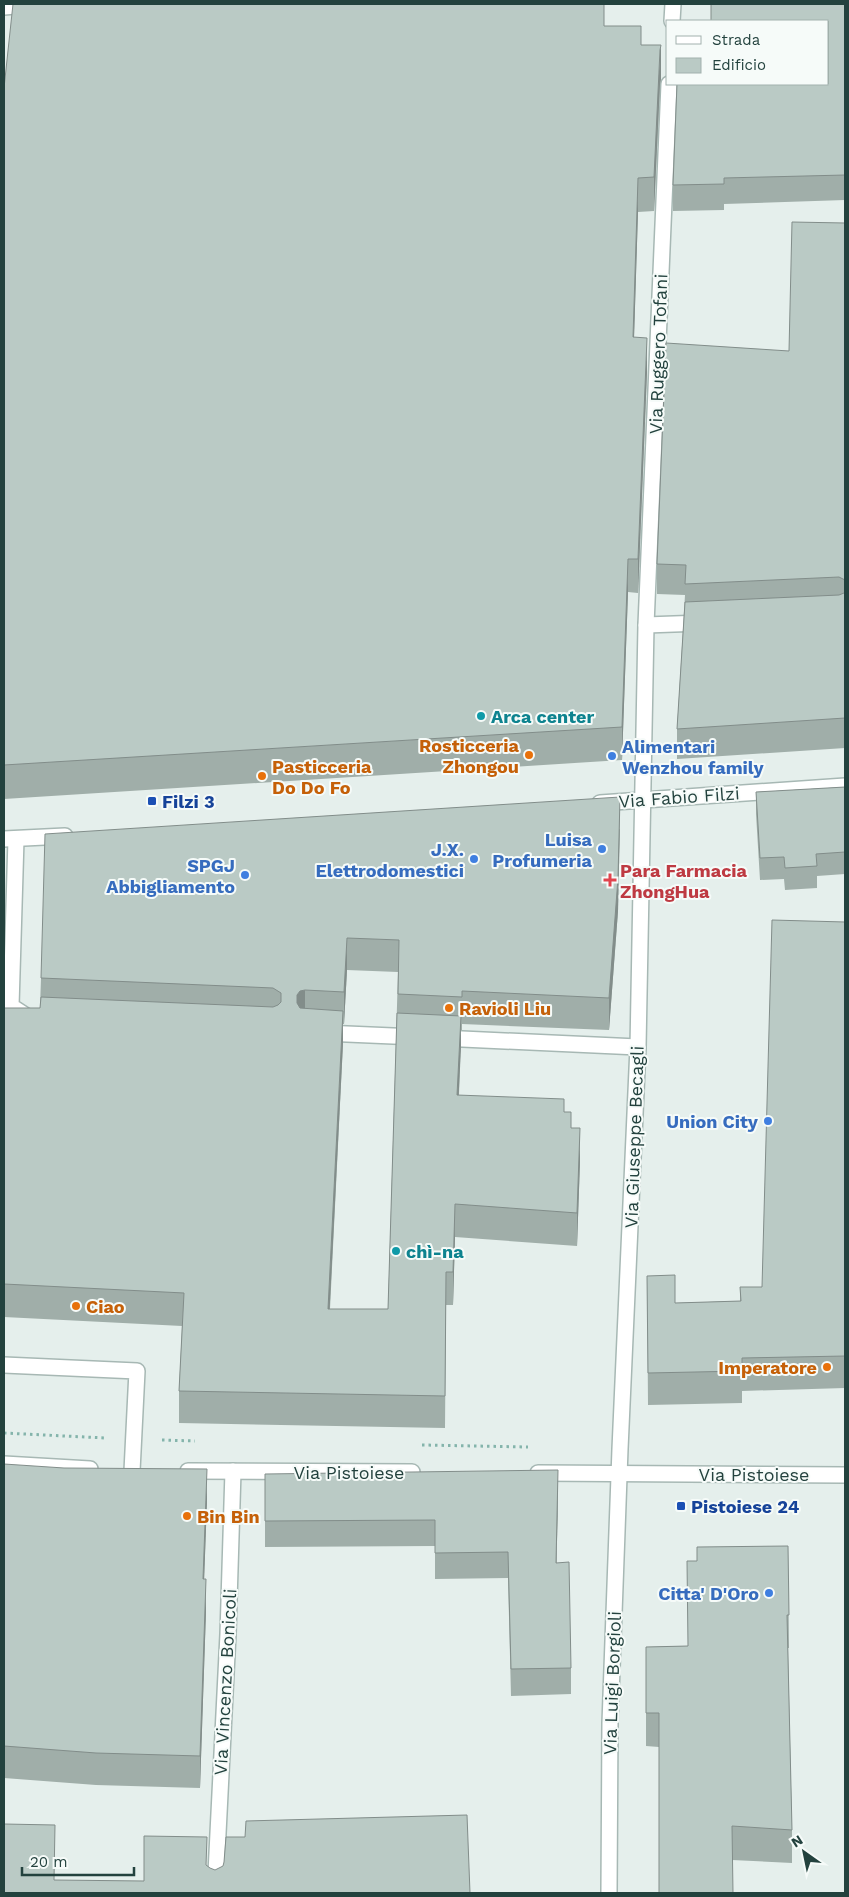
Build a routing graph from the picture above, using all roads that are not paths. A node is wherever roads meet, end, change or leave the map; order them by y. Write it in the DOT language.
graph roads {
  1 [pos="40,4"];
  2 [pos="673,4"];
  3 [pos="4,7"];
  4 [pos="672,20"];
  5 [pos="670,85"];
  6 [pos="714,622"];
  7 [pos="646,625"];
  8 [pos="845,786"];
  9 [pos="643,800"];
  10 [pos="584,804"];
  11 [pos="76,835"];
  12 [pos="10,839"];
  13 [pos="9,913"];
  14 [pos="8,1006"];
  15 [pos="49,1020"];
  16 [pos="305,1032"];
  17 [pos="638,1047"];
  18 [pos="4,1365"];
  19 [pos="4,1464"];
  20 [pos="132,1471"];
  21 [pos="151,1471"];
  22 [pos="169,1471"];
  23 [pos="233,1471"];
  24 [pos="430,1472"];
  25 [pos="528,1473"];
  26 [pos="619,1474"];
  27 [pos="845,1475"];
  28 [pos="215,1893"];
  29 [pos="609,1893"];
  1 -- 3 [label="street"];
  2 -- 4 [label="street"];
  5 -- 7 [label="street, Via Ruggero Tofani"];
  6 -- 7 [label="street"];
  7 -- 9 [label="street, Via Ruggero Tofani"];
  8 -- 9 [label="street, Via Fabio Filzi"];
  9 -- 10 [label="street, Via Fabio Filzi"];
  9 -- 17 [label="street, Via Giuseppe Becagli"];
  11 -- 12 [label="street"];
  12 -- 13 [label="street"];
  13 -- 14 [label="street"];
  14 -- 15 [label="street"];
  16 -- 17 [label="street"];
  17 -- 26 [label="street, Via Giuseppe Becagli"];
  18 -- 20 [label="street"];
  19 -- 20 [label="street"];
  20 -- 21 [label="street"];
  22 -- 23 [label="street, Via Pistoiese"];
  23 -- 24 [label="street, Via Pistoiese"];
  23 -- 28 [label="street, Via Vincenzo Bonicoli"];
  25 -- 26 [label="street, Via Pistoiese"];
  26 -- 27 [label="street, Via Pistoiese"];
  26 -- 29 [label="street, Via Luigi Borgioli"];
}
